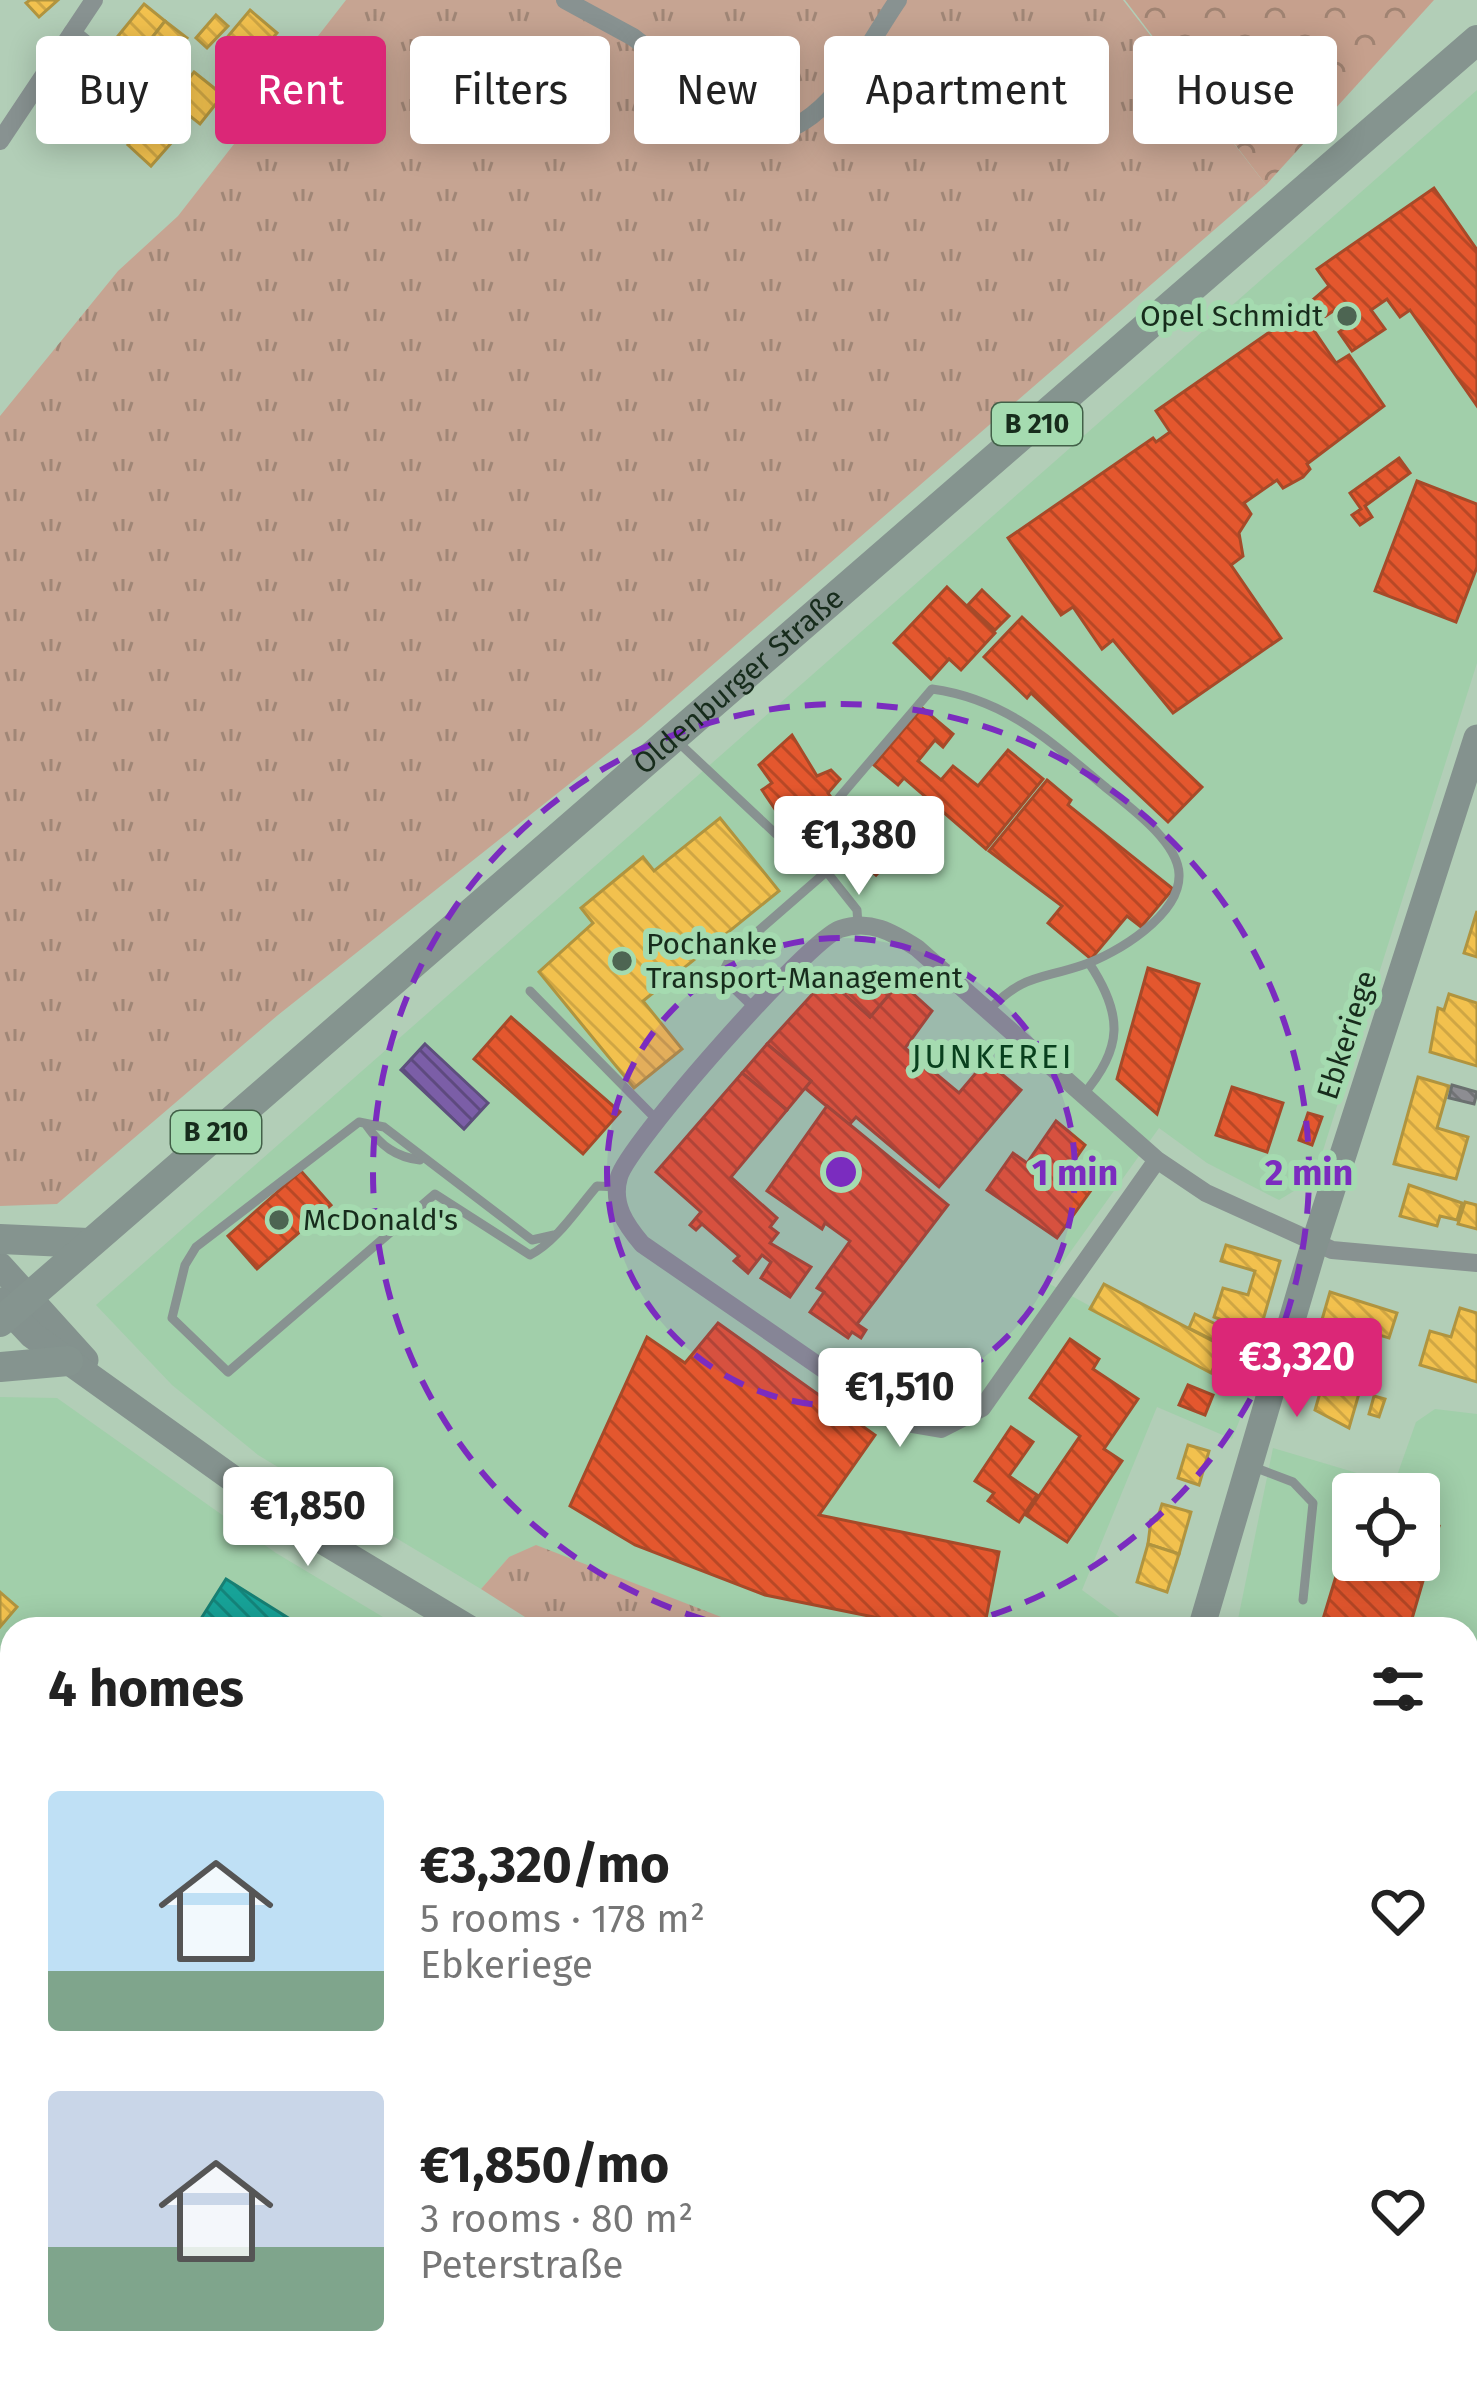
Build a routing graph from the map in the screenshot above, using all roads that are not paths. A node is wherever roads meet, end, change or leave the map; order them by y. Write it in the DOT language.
graph roads {
  1 [pos="94,0"];
  2 [pos="566,0"];
  3 [pos="898,0"];
  4 [pos="72,33"];
  5 [pos="76,36"];
  6 [pos="1477,40"];
  7 [pos="0,141"];
  8 [pos="1477,738"];
  9 [pos="675,740"];
  10 [pos="808,847"];
  11 [pos="826,872"];
  12 [pos="858,925"];
  13 [pos="1089,963"];
  14 [pos="530,991"];
  15 [pos="755,1009"];
  16 [pos="986,1012"];
  17 [pos="1082,1096"];
  18 [pos="658,1120"];
  19 [pos="1157,1160"];
  20 [pos="617,1187"];
  21 [pos="554,1235"];
  22 [pos="0,1239"];
  23 [pos="88,1243"];
  24 [pos="1314,1245"];
  25 [pos="1477,1263"];
  26 [pos="0,1266"];
  27 [pos="9,1308"];
  28 [pos="68,1360"];
  29 [pos="0,1367"];
  30 [pos="103,1382"];
  31 [pos="1251,1466"];
  32 [pos="1303,1600"];
  33 [pos="450,1617"];
  34 [pos="1205,1617"];
  1 -- 4 [label="street"];
  2 -- 3 [label="street"];
  4 -- 5 [label="street"];
  4 -- 7 [label="street"];
  6 -- 9 [label="main road, Oldenburger Straße / B 210"];
  8 -- 24 [label="street, Ebkeriege"];
  9 -- 10 [label="lane"];
  9 -- 23 [label="main road, Oldenburger Straße / B 210"];
  10 -- 11 [label="lane"];
  10 -- 13 [label="lane"];
  11 -- 12 [label="lane"];
  11 -- 15 [label="lane"];
  12 -- 15 [label="street"];
  12 -- 16 [label="street"];
  13 -- 16 [label="lane"];
  13 -- 17 [label="lane"];
  14 -- 18 [label="lane"];
  15 -- 18 [label="street"];
  16 -- 17 [label="street"];
  17 -- 19 [label="street"];
  18 -- 20 [label="street"];
  19 -- 20 [label="street"];
  19 -- 24 [label="street"];
  20 -- 21 [label="lane"];
  21 -- 21 [label="lane"];
  22 -- 23 [label="main road"];
  23 -- 27 [label="main road, Oldenburger Straße / B 210"];
  24 -- 25 [label="street"];
  24 -- 31 [label="street, Ebkeriege"];
  26 -- 27 [label="street"];
  27 -- 28 [label="street"];
  27 -- 30 [label="street"];
  28 -- 29 [label="main road"];
  28 -- 30 [label="street"];
  30 -- 33 [label="street"];
  31 -- 32 [label="lane"];
  31 -- 34 [label="street, Ebkeriege"];
}
